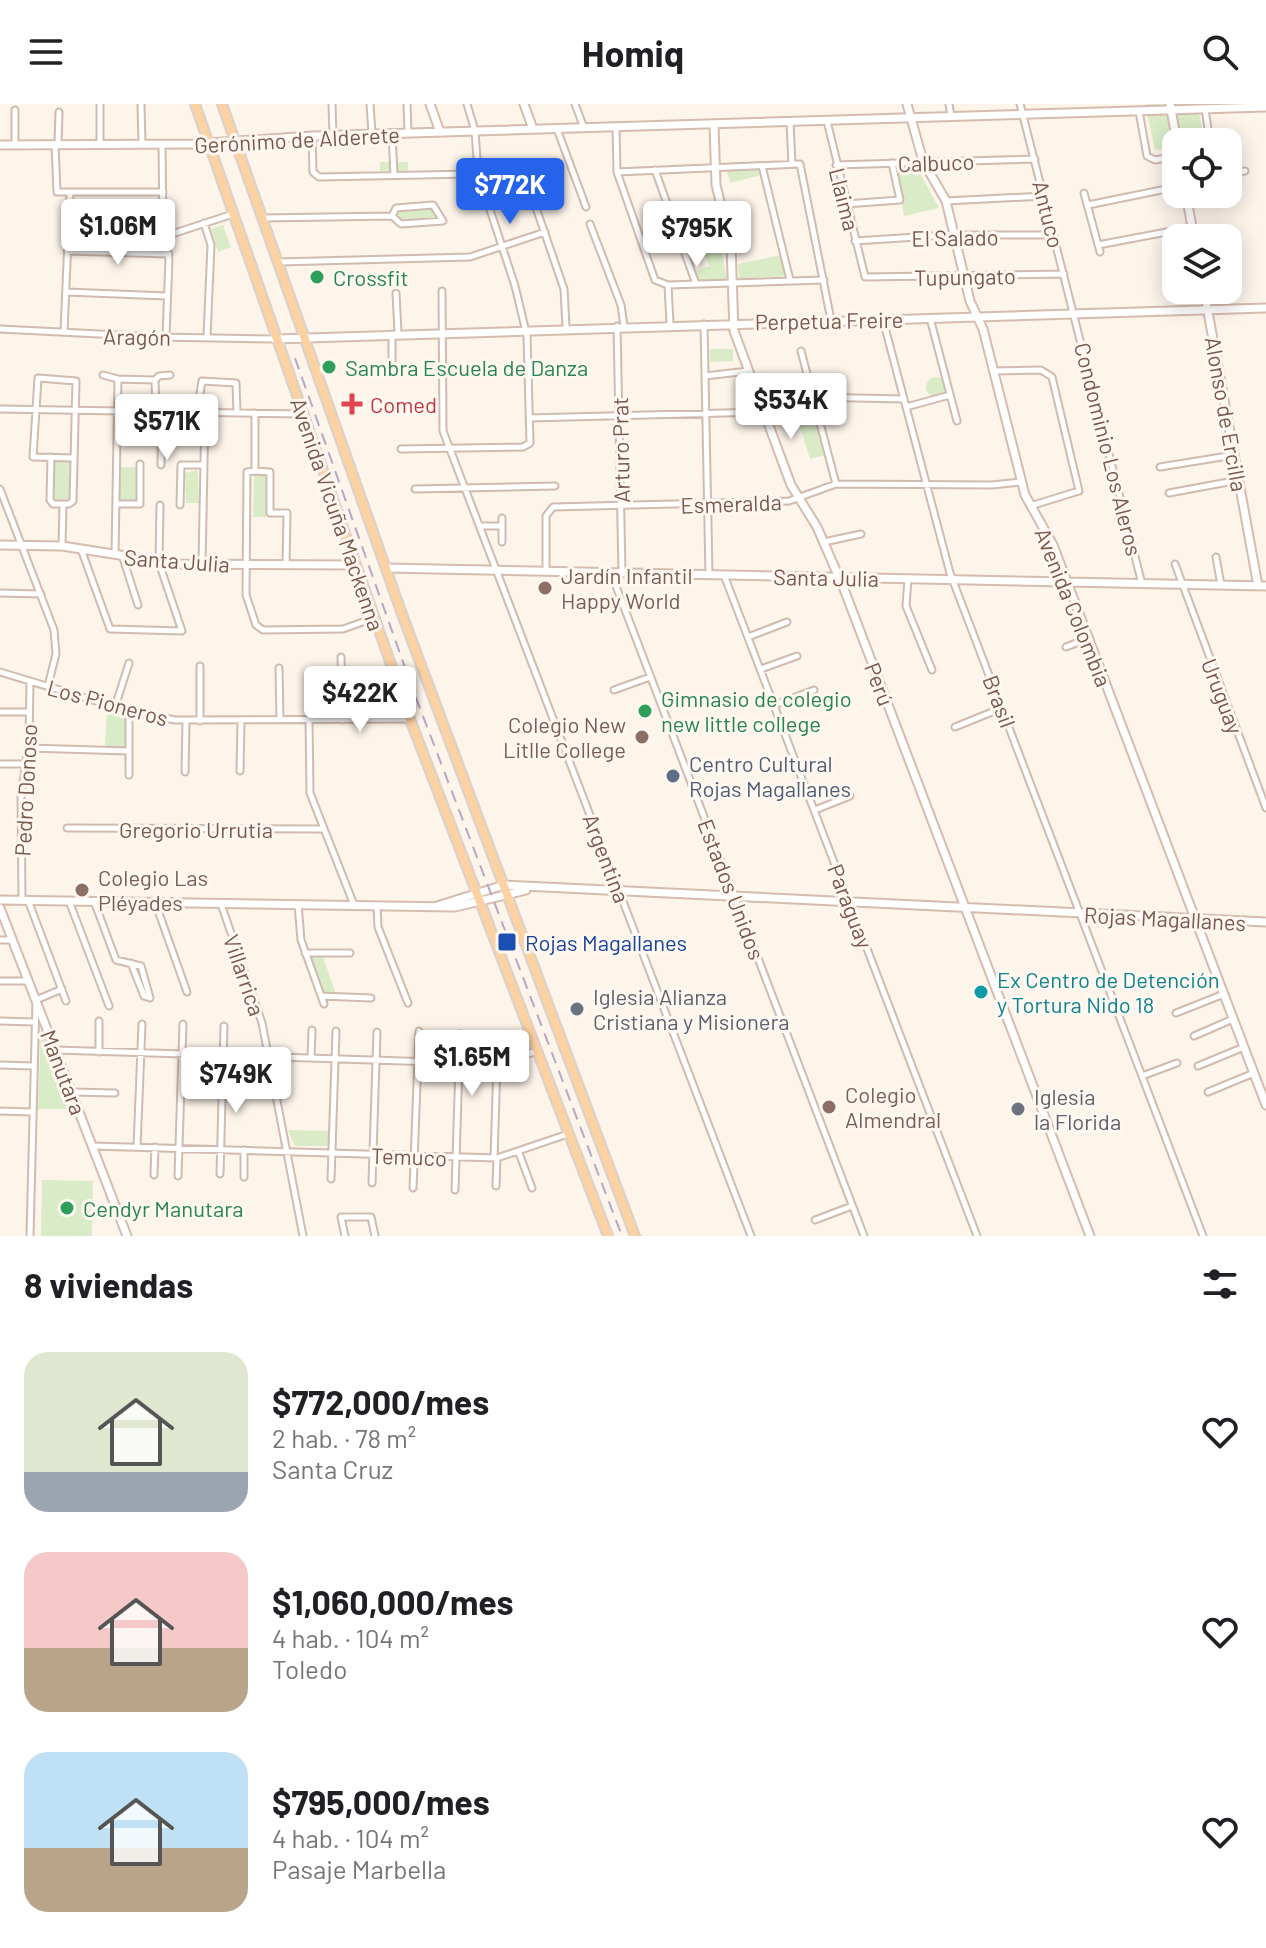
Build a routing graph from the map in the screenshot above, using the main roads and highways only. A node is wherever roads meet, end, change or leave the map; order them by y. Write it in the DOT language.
graph roads {
  1 [pos="195,104"];
  2 [pos="222,104"];
  3 [pos="608,1236"];
  4 [pos="635,1236"];
  1 -- 3 [label="main road, Avenida Vicuña Mackenna"];
  2 -- 4 [label="main road"];
}
